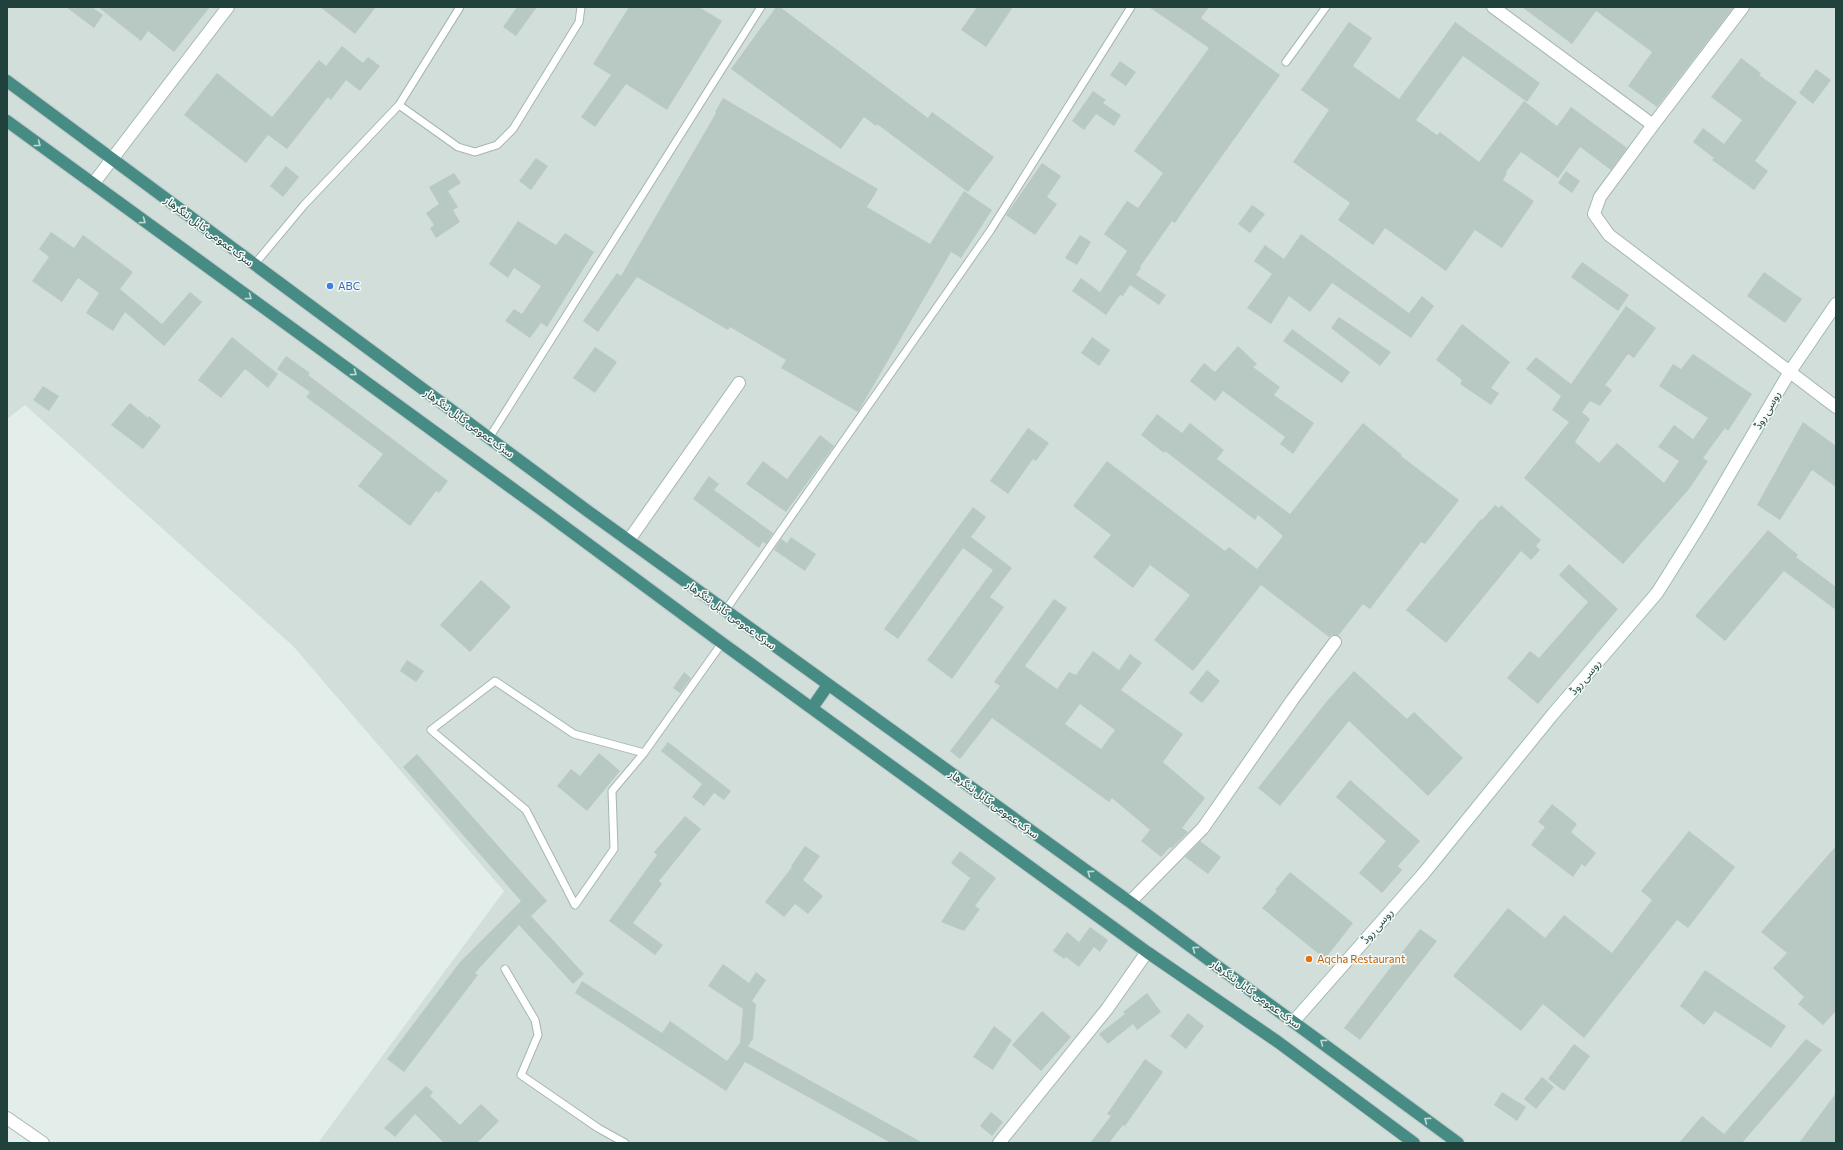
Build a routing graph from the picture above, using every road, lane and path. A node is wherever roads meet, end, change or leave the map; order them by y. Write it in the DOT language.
graph roads {
  1 [pos="228,7"];
  2 [pos="460,7"];
  3 [pos="581,7"];
  4 [pos="761,7"];
  5 [pos="1131,7"];
  6 [pos="1326,7"];
  7 [pos="1493,7"];
  8 [pos="1744,7"];
  9 [pos="1286,62"];
  10 [pos="7,81"];
  11 [pos="399,105"];
  12 [pos="7,121"];
  13 [pos="1653,125"];
  14 [pos="112,159"];
  15 [pos="93,184"];
  16 [pos="254,265"];
  17 [pos="1836,304"];
  18 [pos="1789,373"];
  19 [pos="738,383"];
  20 [pos="1836,407"];
  21 [pos="489,438"];
  22 [pos="629,540"];
  23 [pos="725,611"];
  24 [pos="1335,642"];
  25 [pos="722,644"];
  26 [pos="828,685"];
  27 [pos="812,708"];
  28 [pos="644,753"];
  29 [pos="1130,902"];
  30 [pos="1147,952"];
  31 [pos="505,968"];
  32 [pos="1294,1022"];
  33 [pos="7,1118"];
  34 [pos="44,1143"];
  35 [pos="625,1143"];
  36 [pos="999,1143"];
  37 [pos="1414,1143"];
  38 [pos="1458,1143"];
  1 -- 14 [label="street"];
  2 -- 11 [label="lane"];
  3 -- 11 [label="lane"];
  4 -- 21 [label="lane"];
  5 -- 23 [label="lane"];
  6 -- 9 [label="lane"];
  7 -- 13 [label="street"];
  8 -- 13 [label="street"];
  10 -- 14 [label="highway, سرک عمومی کابل ننگرهار"];
  11 -- 16 [label="lane"];
  12 -- 15 [label="highway, one-way"];
  13 -- 18 [label="street"];
  14 -- 15 [label="street"];
  14 -- 16 [label="highway, سرک عمومی کابل ننگرهار"];
  15 -- 25 [label="highway, one-way"];
  16 -- 21 [label="highway, سرک عمومی کابل ننگرهار"];
  17 -- 18 [label="street, روسی روڈ"];
  18 -- 20 [label="street"];
  18 -- 32 [label="street, روسی روڈ"];
  19 -- 22 [label="street"];
  21 -- 22 [label="highway, سرک عمومی کابل ننگرهار"];
  22 -- 23 [label="highway, سرک عمومی کابل ننگرهار"];
  23 -- 26 [label="highway, سرک عمومی کابل ننگرهار"];
  24 -- 29 [label="street"];
  25 -- 27 [label="highway"];
  25 -- 28 [label="lane"];
  26 -- 27 [label="highway"];
  29 -- 26 [label="highway, سرک عمومی کابل ننگرهار, one-way"];
  27 -- 30 [label="highway"];
  28 -- 28 [label="lane"];
  32 -- 29 [label="highway, سرک عمومی کابل ننگرهار, one-way"];
  30 -- 36 [label="street"];
  30 -- 37 [label="highway"];
  31 -- 35 [label="lane"];
  38 -- 32 [label="highway, سرک عمومی کابل ننگرهار, one-way"];
  33 -- 34 [label="street"];
}
